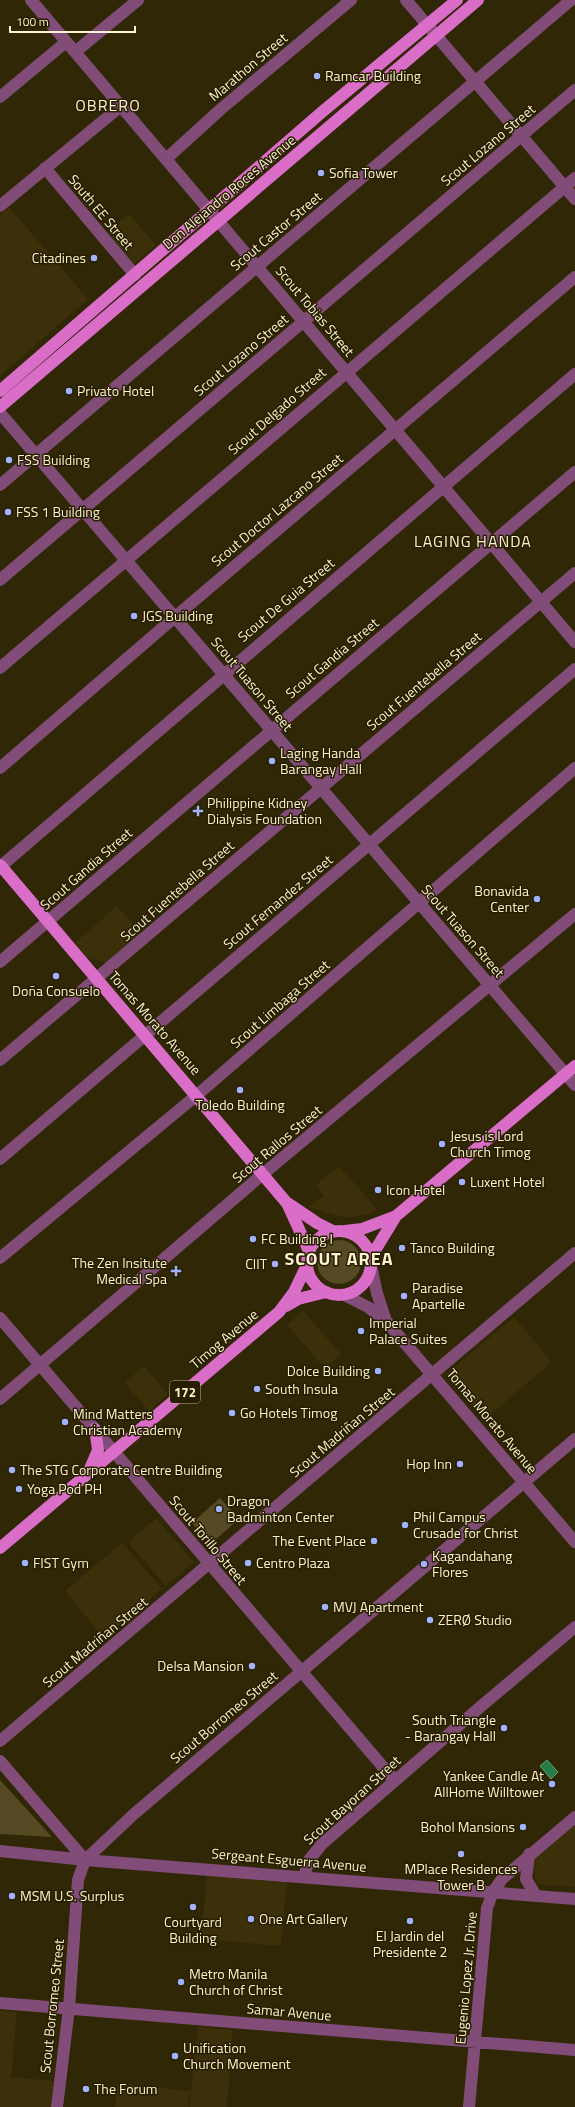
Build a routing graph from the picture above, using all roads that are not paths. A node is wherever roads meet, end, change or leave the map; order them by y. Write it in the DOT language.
graph roads {
  1 [pos="30,0"];
  2 [pos="138,0"];
  3 [pos="351,0"];
  4 [pos="406,0"];
  5 [pos="457,0"];
  6 [pos="478,0"];
  7 [pos="571,0"];
  8 [pos="427,25"];
  9 [pos="436,35"];
  10 [pos="66,42"];
  11 [pos="75,52"];
  12 [pos="475,81"];
  13 [pos="575,90"];
  14 [pos="0,97"];
  15 [pos="121,106"];
  16 [pos="522,136"];
  17 [pos="166,159"];
  18 [pos="45,168"];
  19 [pos="575,178"];
  20 [pos="565,187"];
  21 [pos="575,199"];
  22 [pos="0,206"];
  23 [pos="210,211"];
  24 [pos="219,221"];
  25 [pos="257,266"];
  26 [pos="135,275"];
  27 [pos="575,277"];
  28 [pos="304,321"];
  29 [pos="346,372"];
  30 [pos="575,374"];
  31 [pos="0,391"];
  32 [pos="0,407"];
  33 [pos="0,413"];
  34 [pos="396,429"];
  35 [pos="36,454"];
  36 [pos="575,472"];
  37 [pos="0,485"];
  38 [pos="444,486"];
  39 [pos="83,509"];
  40 [pos="492,543"];
  41 [pos="127,560"];
  42 [pos="575,573"];
  43 [pos="0,580"];
  44 [pos="540,603"];
  45 [pos="175,616"];
  46 [pos="575,642"];
  47 [pos="0,668"];
  48 [pos="575,669"];
  49 [pos="224,673"];
  50 [pos="271,730"];
  51 [pos="0,768"];
  52 [pos="575,768"];
  53 [pos="321,788"];
  54 [pos="369,844"];
  55 [pos="0,866"];
  56 [pos="420,903"];
  57 [pos="575,914"];
  58 [pos="48,921"];
  59 [pos="0,962"];
  60 [pos="98,979"];
  61 [pos="491,986"];
  62 [pos="145,1035"];
  63 [pos="0,1060"];
  64 [pos="570,1070"];
  65 [pos="575,1085"];
  66 [pos="197,1095"];
  67 [pos="0,1159"];
  68 [pos="263,1174"];
  69 [pos="286,1202"];
  70 [pos="396,1216"];
  71 [pos="339,1231"];
  72 [pos="309,1251"];
  73 [pos="575,1253"];
  74 [pos="0,1258"];
  75 [pos="371,1261"];
  76 [pos="307,1266"];
  77 [pos="326,1292"];
  78 [pos="344,1294"];
  79 [pos="284,1307"];
  80 [pos="0,1318"];
  81 [pos="386,1321"];
  82 [pos="40,1365"];
  83 [pos="433,1375"];
  84 [pos="0,1399"];
  85 [pos="95,1429"];
  86 [pos="575,1439"];
  87 [pos="114,1452"];
  88 [pos="87,1476"];
  89 [pos="524,1482"];
  90 [pos="575,1542"];
  91 [pos="0,1548"];
  92 [pos="210,1565"];
  93 [pos="575,1627"];
  94 [pos="300,1672"];
  95 [pos="0,1741"];
  96 [pos="0,1761"];
  97 [pos="395,1781"];
  98 [pos="575,1817"];
  99 [pos="0,1851"];
  100 [pos="529,1854"];
  101 [pos="85,1860"];
  102 [pos="304,1877"];
  103 [pos="493,1892"];
  104 [pos="536,1896"];
  105 [pos="575,1899"];
  106 [pos="0,2003"];
  107 [pos="69,2008"];
  108 [pos="475,2042"];
  109 [pos="575,2050"];
  110 [pos="57,2107"];
  111 [pos="469,2107"];
  1 -- 10 [label="street, Scout Tobias Street"];
  2 -- 11 [label="street"];
  3 -- 17 [label="street, Marathon Street"];
  4 -- 8 [label="street"];
  5 -- 8 [label="main road, Don Alejandro Roces Avenue"];
  6 -- 9 [label="main road, Don Alejandro Roces Avenue"];
  7 -- 12 [label="street, Scout Castor Street"];
  8 -- 9 [label="street"];
  8 -- 23 [label="main road, Don Alejandro Roces Avenue"];
  9 -- 12 [label="street"];
  9 -- 24 [label="main road, Don Alejandro Roces Avenue"];
  10 -- 11 [label="street, Scout Tobias Street"];
  10 -- 14 [label="street"];
  11 -- 15 [label="street, Scout Tobias Street"];
  12 -- 16 [label="street"];
  12 -- 25 [label="street, Scout Castor Street"];
  13 -- 16 [label="street, Scout Lozano Street"];
  15 -- 17 [label="street, Scout Tobias Street"];
  15 -- 18 [label="street"];
  16 -- 20 [label="street"];
  16 -- 28 [label="street, Scout Lozano Street"];
  17 -- 23 [label="street, Scout Tobias Street"];
  18 -- 22 [label="street"];
  18 -- 26 [label="street, South EE Street"];
  19 -- 20 [label="street, Scout Delgado Street"];
  20 -- 21 [label="street"];
  20 -- 29 [label="street, Scout Delgado Street"];
  23 -- 24 [label="street, Scout Tobias Street"];
  23 -- 26 [label="main road, Don Alejandro Roces Avenue"];
  24 -- 25 [label="street, Scout Tobias Street"];
  24 -- 32 [label="main road, Don Alejandro Roces Avenue"];
  25 -- 28 [label="street, Scout Tobias Street"];
  25 -- 35 [label="street, Scout Castor Street"];
  26 -- 31 [label="main road, Don Alejandro Roces Avenue"];
  27 -- 34 [label="street, Scout Doctor Lazcano Street"];
  28 -- 29 [label="street, Scout Tobias Street"];
  28 -- 39 [label="street, Scout Lozano Street"];
  29 -- 34 [label="street, Scout Tobias Street"];
  29 -- 41 [label="street, Scout Delgado Street"];
  30 -- 38 [label="street, Scout De Guia Street"];
  33 -- 35 [label="street, Scout Tuason Street"];
  34 -- 38 [label="street, Scout Tobias Street"];
  34 -- 45 [label="street, Scout Doctor Lazcano Street"];
  35 -- 37 [label="street, Scout Castor Street"];
  35 -- 39 [label="street, Scout Tuason Street"];
  36 -- 40 [label="street, Scout Gandia Street"];
  38 -- 40 [label="street, Scout Tobias Street"];
  38 -- 49 [label="street, Scout De Guia Street"];
  39 -- 41 [label="street, Scout Tuason Street"];
  39 -- 43 [label="street, Scout Lozano Street"];
  40 -- 44 [label="street, Scout Tobias Street"];
  40 -- 50 [label="street, Scout Gandia Street"];
  41 -- 45 [label="street, Scout Tuason Street"];
  41 -- 47 [label="street, Scout Delgado Street"];
  42 -- 44 [label="street, Scout Fuentebella Street"];
  44 -- 46 [label="street, Scout Tobias Street"];
  44 -- 53 [label="street, Scout Fuentebella Street"];
  45 -- 49 [label="street, Scout Tuason Street"];
  45 -- 51 [label="street, Scout Doctor Lazcano Street"];
  48 -- 54 [label="street, Scout Fernandez Street"];
  49 -- 50 [label="street, Scout Tuason Street"];
  49 -- 55 [label="street, Scout De Guia Street"];
  50 -- 53 [label="street, Scout Tuason Street"];
  50 -- 58 [label="street, Scout Gandia Street"];
  52 -- 56 [label="street, Scout Limbaga Street"];
  53 -- 54 [label="street, Scout Tuason Street"];
  53 -- 60 [label="street, Scout Fuentebella Street"];
  54 -- 56 [label="street, Scout Tuason Street"];
  54 -- 62 [label="street, Scout Fernandez Street"];
  55 -- 58 [label="main road, Tomas Morato Avenue"];
  56 -- 61 [label="street, Scout Tuason Street"];
  56 -- 66 [label="street, Scout Limbaga Street"];
  57 -- 61 [label="street, Scout Rallos Street"];
  58 -- 59 [label="street, Scout Gandia Street"];
  58 -- 60 [label="main road, Tomas Morato Avenue"];
  60 -- 62 [label="main road, Tomas Morato Avenue"];
  60 -- 63 [label="street, Scout Fuentebella Street"];
  61 -- 64 [label="street, Scout Tuason Street"];
  61 -- 68 [label="street, Scout Rallos Street"];
  62 -- 66 [label="main road, Tomas Morato Avenue"];
  62 -- 67 [label="street, Scout Fernandez Street"];
  64 -- 65 [label="street, Scout Tuason Street"];
  64 -- 70 [label="main road"];
  66 -- 68 [label="main road, Tomas Morato Avenue"];
  66 -- 74 [label="street, Scout Limbaga Street"];
  68 -- 69 [label="main road, Tomas Morato Avenue"];
  68 -- 82 [label="street, Scout Rallos Street"];
  69 -- 71 [label="main road, Tomas Morato Avenue"];
  69 -- 72 [label="main road, Tomas Morato Avenue"];
  70 -- 71 [label="main road"];
  70 -- 75 [label="main road"];
  71 -- 72 [label="main road"];
  71 -- 75 [label="main road"];
  72 -- 76 [label="main road, 172"];
  73 -- 83 [label="street, Scout Madriñan Street"];
  75 -- 78 [label="main road"];
  75 -- 81 [label="street, Tomas Morato Avenue"];
  76 -- 77 [label="main road"];
  76 -- 79 [label="main road, Timog Avenue / 172"];
  77 -- 78 [label="main road, 172"];
  77 -- 79 [label="main road, Timog Avenue / 172"];
  78 -- 81 [label="street, Tomas Morato Avenue"];
  79 -- 87 [label="main road, Timog Avenue / 172"];
  80 -- 82 [label="street, Scout Torillo Street"];
  81 -- 83 [label="street, Tomas Morato Avenue"];
  82 -- 84 [label="street, Scout Rallos Street"];
  82 -- 85 [label="street, Scout Torillo Street"];
  83 -- 89 [label="street, Tomas Morato Avenue"];
  83 -- 92 [label="street, Scout Madriñan Street"];
  85 -- 87 [label="street, Scout Torillo Street"];
  85 -- 88 [label="main road"];
  86 -- 89 [label="street, Scout Borromeo Street"];
  87 -- 88 [label="main road, Timog Avenue / 172"];
  87 -- 92 [label="street, Scout Torillo Street"];
  88 -- 91 [label="main road, Timog Avenue / 172"];
  89 -- 90 [label="street, Tomas Morato Avenue"];
  89 -- 94 [label="street, Scout Borromeo Street"];
  92 -- 94 [label="street, Scout Torillo Street"];
  92 -- 95 [label="street, Scout Madriñan Street"];
  93 -- 97 [label="street, Scout Bayoran Street"];
  94 -- 97 [label="street, Scout Torillo Street"];
  94 -- 101 [label="street, Scout Borromeo Street"];
  96 -- 101 [label="street"];
  97 -- 102 [label="street, Scout Bayoran Street"];
  98 -- 100 [label="street, Eugenio Lopez Jr. Drive"];
  99 -- 101 [label="street, Sergeant Esguerra Avenue"];
  100 -- 103 [label="street, Eugenio Lopez Jr. Drive"];
  100 -- 104 [label="street"];
  101 -- 102 [label="street, Sergeant Esguerra Avenue"];
  101 -- 107 [label="street, Scout Borromeo Street"];
  102 -- 103 [label="street, Sergeant Esguerra Avenue"];
  103 -- 104 [label="street, Sergeant Esguerra Avenue"];
  103 -- 108 [label="street, Eugenio Lopez Jr. Drive"];
  104 -- 105 [label="street, Sergeant Esguerra Avenue"];
  106 -- 107 [label="street, Samar Avenue"];
  107 -- 108 [label="street, Samar Avenue"];
  107 -- 110 [label="street, Scout Borromeo Street"];
  108 -- 109 [label="street, Samar Avenue"];
  108 -- 111 [label="street, Eugenio Lopez Jr. Drive"];
}
